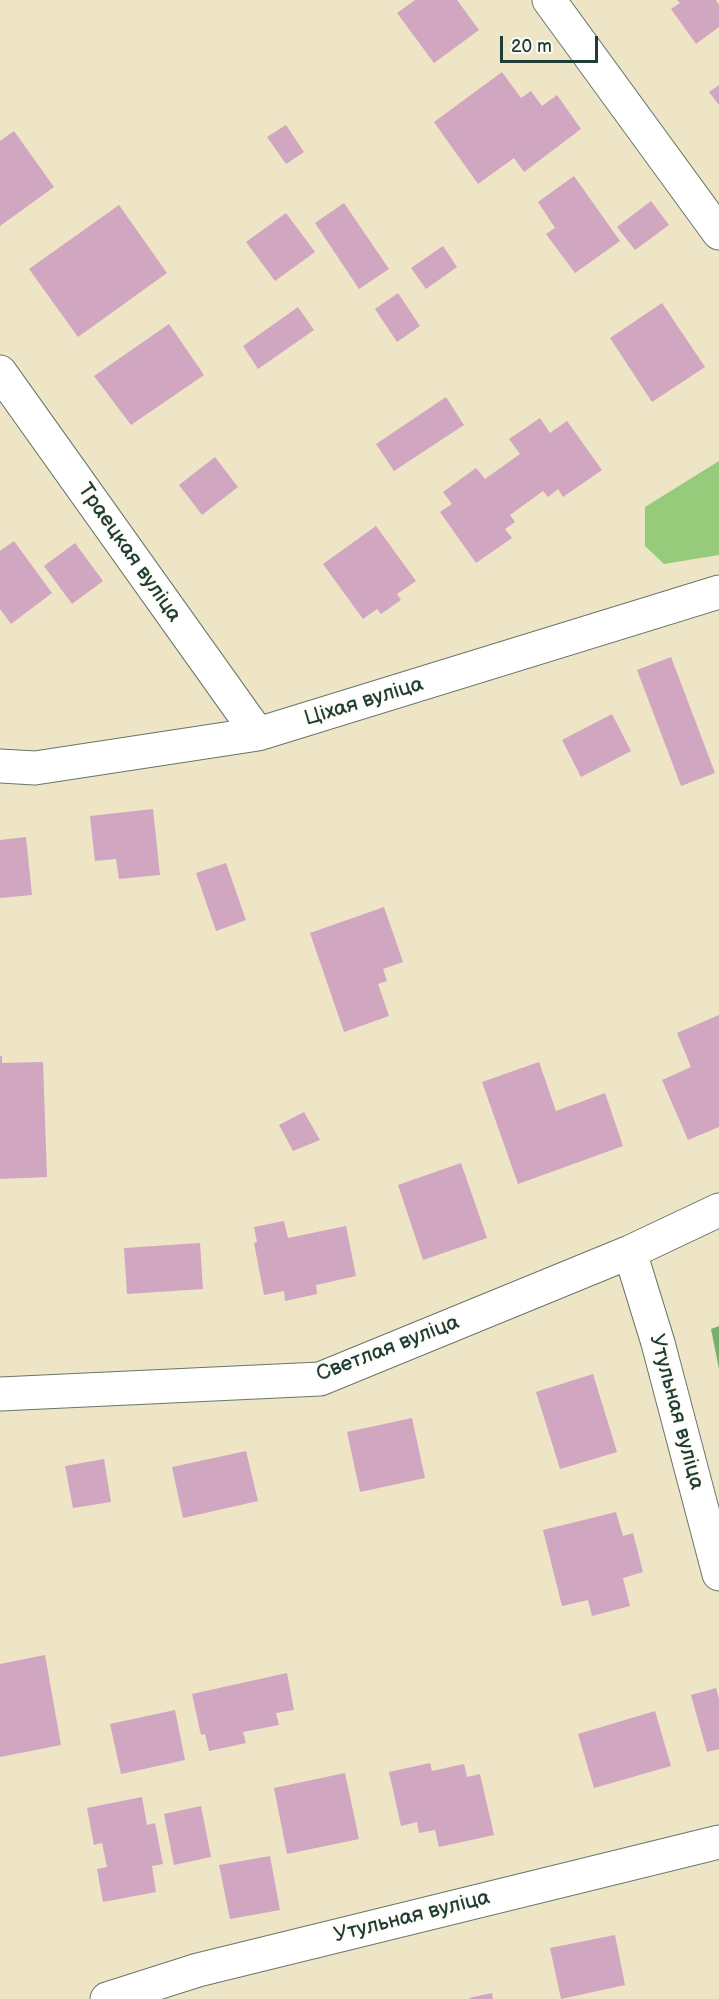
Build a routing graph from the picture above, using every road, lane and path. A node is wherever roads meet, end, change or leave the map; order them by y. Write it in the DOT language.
graph roads {
  1 [pos="549,0"];
  2 [pos="719,233"];
  3 [pos="0,372"];
  4 [pos="719,592"];
  5 [pos="258,734"];
  6 [pos="0,766"];
  7 [pos="719,1210"];
  8 [pos="630,1252"];
  9 [pos="0,1394"];
  10 [pos="719,1574"];
  11 [pos="719,1842"];
  12 [pos="107,1999"];
  1 -- 2 [label="street"];
  3 -- 5 [label="street, Траецкая вуліца"];
  4 -- 5 [label="street, Ціхая вуліца"];
  5 -- 6 [label="street, Ціхая вуліца"];
  7 -- 8 [label="street, Светлая вуліца"];
  8 -- 9 [label="street, Светлая вуліца"];
  8 -- 10 [label="street, Утульная вуліца"];
  11 -- 12 [label="street, Утульная вуліца"];
}
